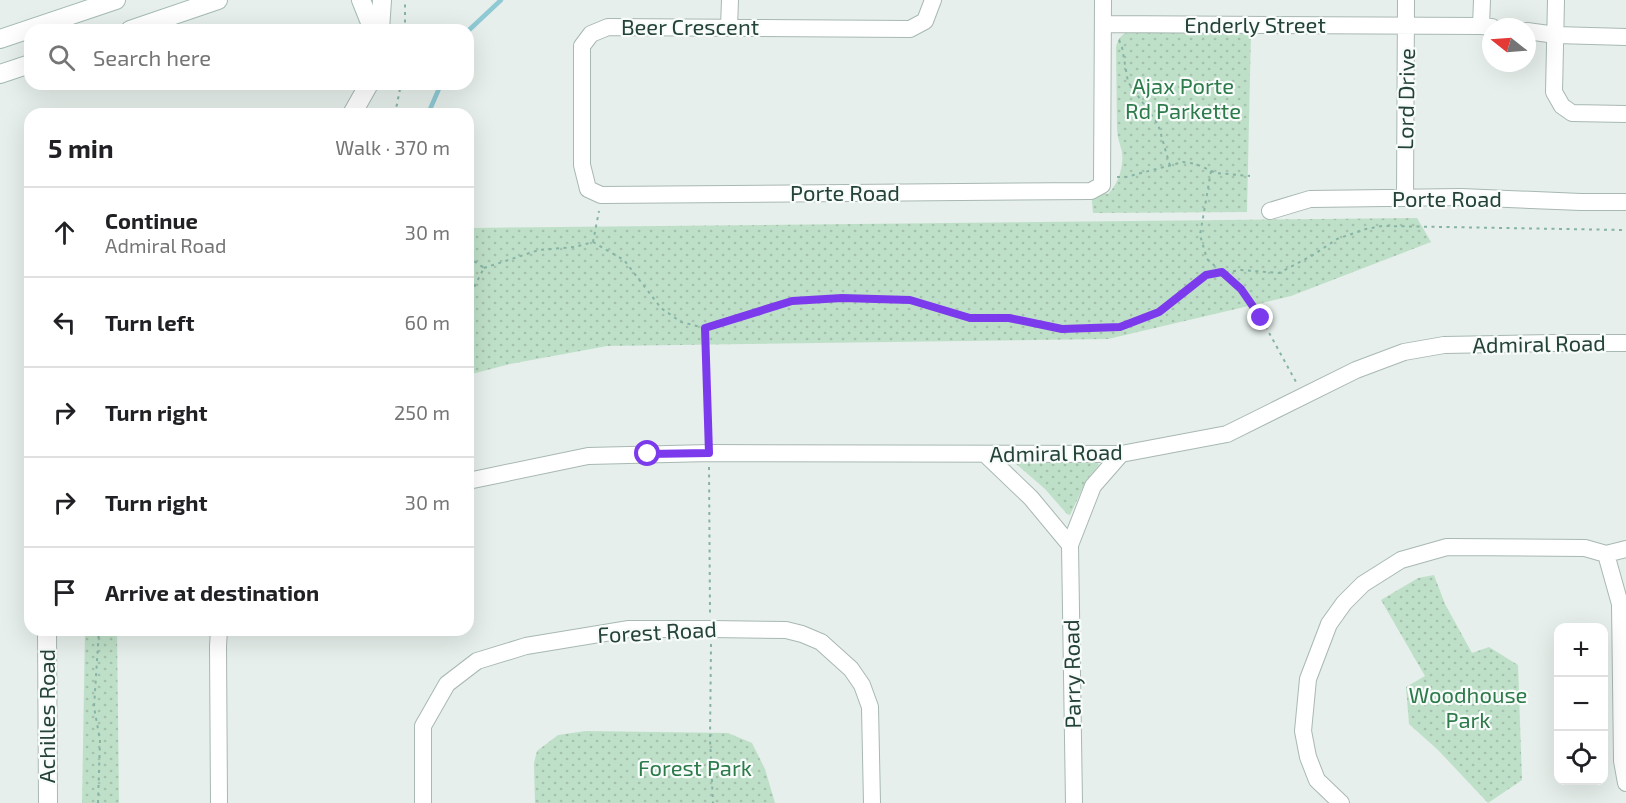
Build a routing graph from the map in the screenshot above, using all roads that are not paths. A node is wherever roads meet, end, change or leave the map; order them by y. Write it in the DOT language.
graph roads {
  1 [pos="116,0"];
  2 [pos="218,0"];
  3 [pos="361,0"];
  4 [pos="381,0"];
  5 [pos="730,0"];
  6 [pos="933,0"];
  7 [pos="1103,0"];
  8 [pos="1406,0"];
  9 [pos="1482,0"];
  10 [pos="1556,0"];
  11 [pos="1485,18"];
  12 [pos="45,24"];
  13 [pos="148,24"];
  14 [pos="371,24"];
  15 [pos="380,24"];
  16 [pos="1111,24"];
  17 [pos="1407,26"];
  18 [pos="1482,26"];
  19 [pos="729,27"];
  20 [pos="24,31"];
  21 [pos="1536,32"];
  22 [pos="1556,35"];
  23 [pos="1626,37"];
  24 [pos="0,39"];
  25 [pos="24,66"];
  26 [pos="0,74"];
  27 [pos="366,90"];
  28 [pos="355,108"];
  29 [pos="1626,114"];
  30 [pos="588,189"];
  31 [pos="1405,198"];
  32 [pos="1626,202"];
  33 [pos="1270,211"];
  34 [pos="1626,343"];
  35 [pos="985,454"];
  36 [pos="1121,454"];
  37 [pos="474,481"];
  38 [pos="1070,545"];
  39 [pos="1626,549"];
  40 [pos="1606,554"];
  41 [pos="47,636"];
  42 [pos="219,636"];
  43 [pos="1623,689"];
  44 [pos="1626,783"];
  45 [pos="48,803"];
  46 [pos="219,803"];
  47 [pos="423,803"];
  48 [pos="872,803"];
  49 [pos="1074,803"];
  50 [pos="1341,803"];
  1 -- 12 [label="main road"];
  2 -- 13 [label="main road"];
  3 -- 14 [label="main road"];
  4 -- 15 [label="main road"];
  5 -- 19 [label="street"];
  6 -- 19 [label="street, Beer Crescent"];
  7 -- 16 [label="street"];
  8 -- 17 [label="street, Lord Drive"];
  9 -- 11 [label="street"];
  10 -- 22 [label="street"];
  16 -- 17 [label="street, Enderly Street"];
  16 -- 30 [label="street, Porte Road"];
  17 -- 18 [label="street, Enderly Street"];
  17 -- 31 [label="street, Lord Drive"];
  19 -- 30 [label="street, Beer Crescent"];
  20 -- 24 [label="main road"];
  21 -- 22 [label="street"];
  22 -- 23 [label="street"];
  22 -- 29 [label="street"];
  25 -- 26 [label="main road"];
  27 -- 28 [label="main road"];
  31 -- 32 [label="street, Porte Road"];
  31 -- 33 [label="street, Porte Road"];
  34 -- 36 [label="street, Admiral Road"];
  35 -- 36 [label="street, Admiral Road"];
  35 -- 37 [label="street, Admiral Road"];
  35 -- 38 [label="street"];
  36 -- 38 [label="street, Parry Road"];
  38 -- 49 [label="street, Parry Road"];
  39 -- 40 [label="street"];
  40 -- 43 [label="street"];
  40 -- 50 [label="street"];
  41 -- 45 [label="main road, Achilles Road"];
  42 -- 46 [label="street"];
  43 -- 44 [label="street"];
  47 -- 48 [label="street, Forest Road"];
}
